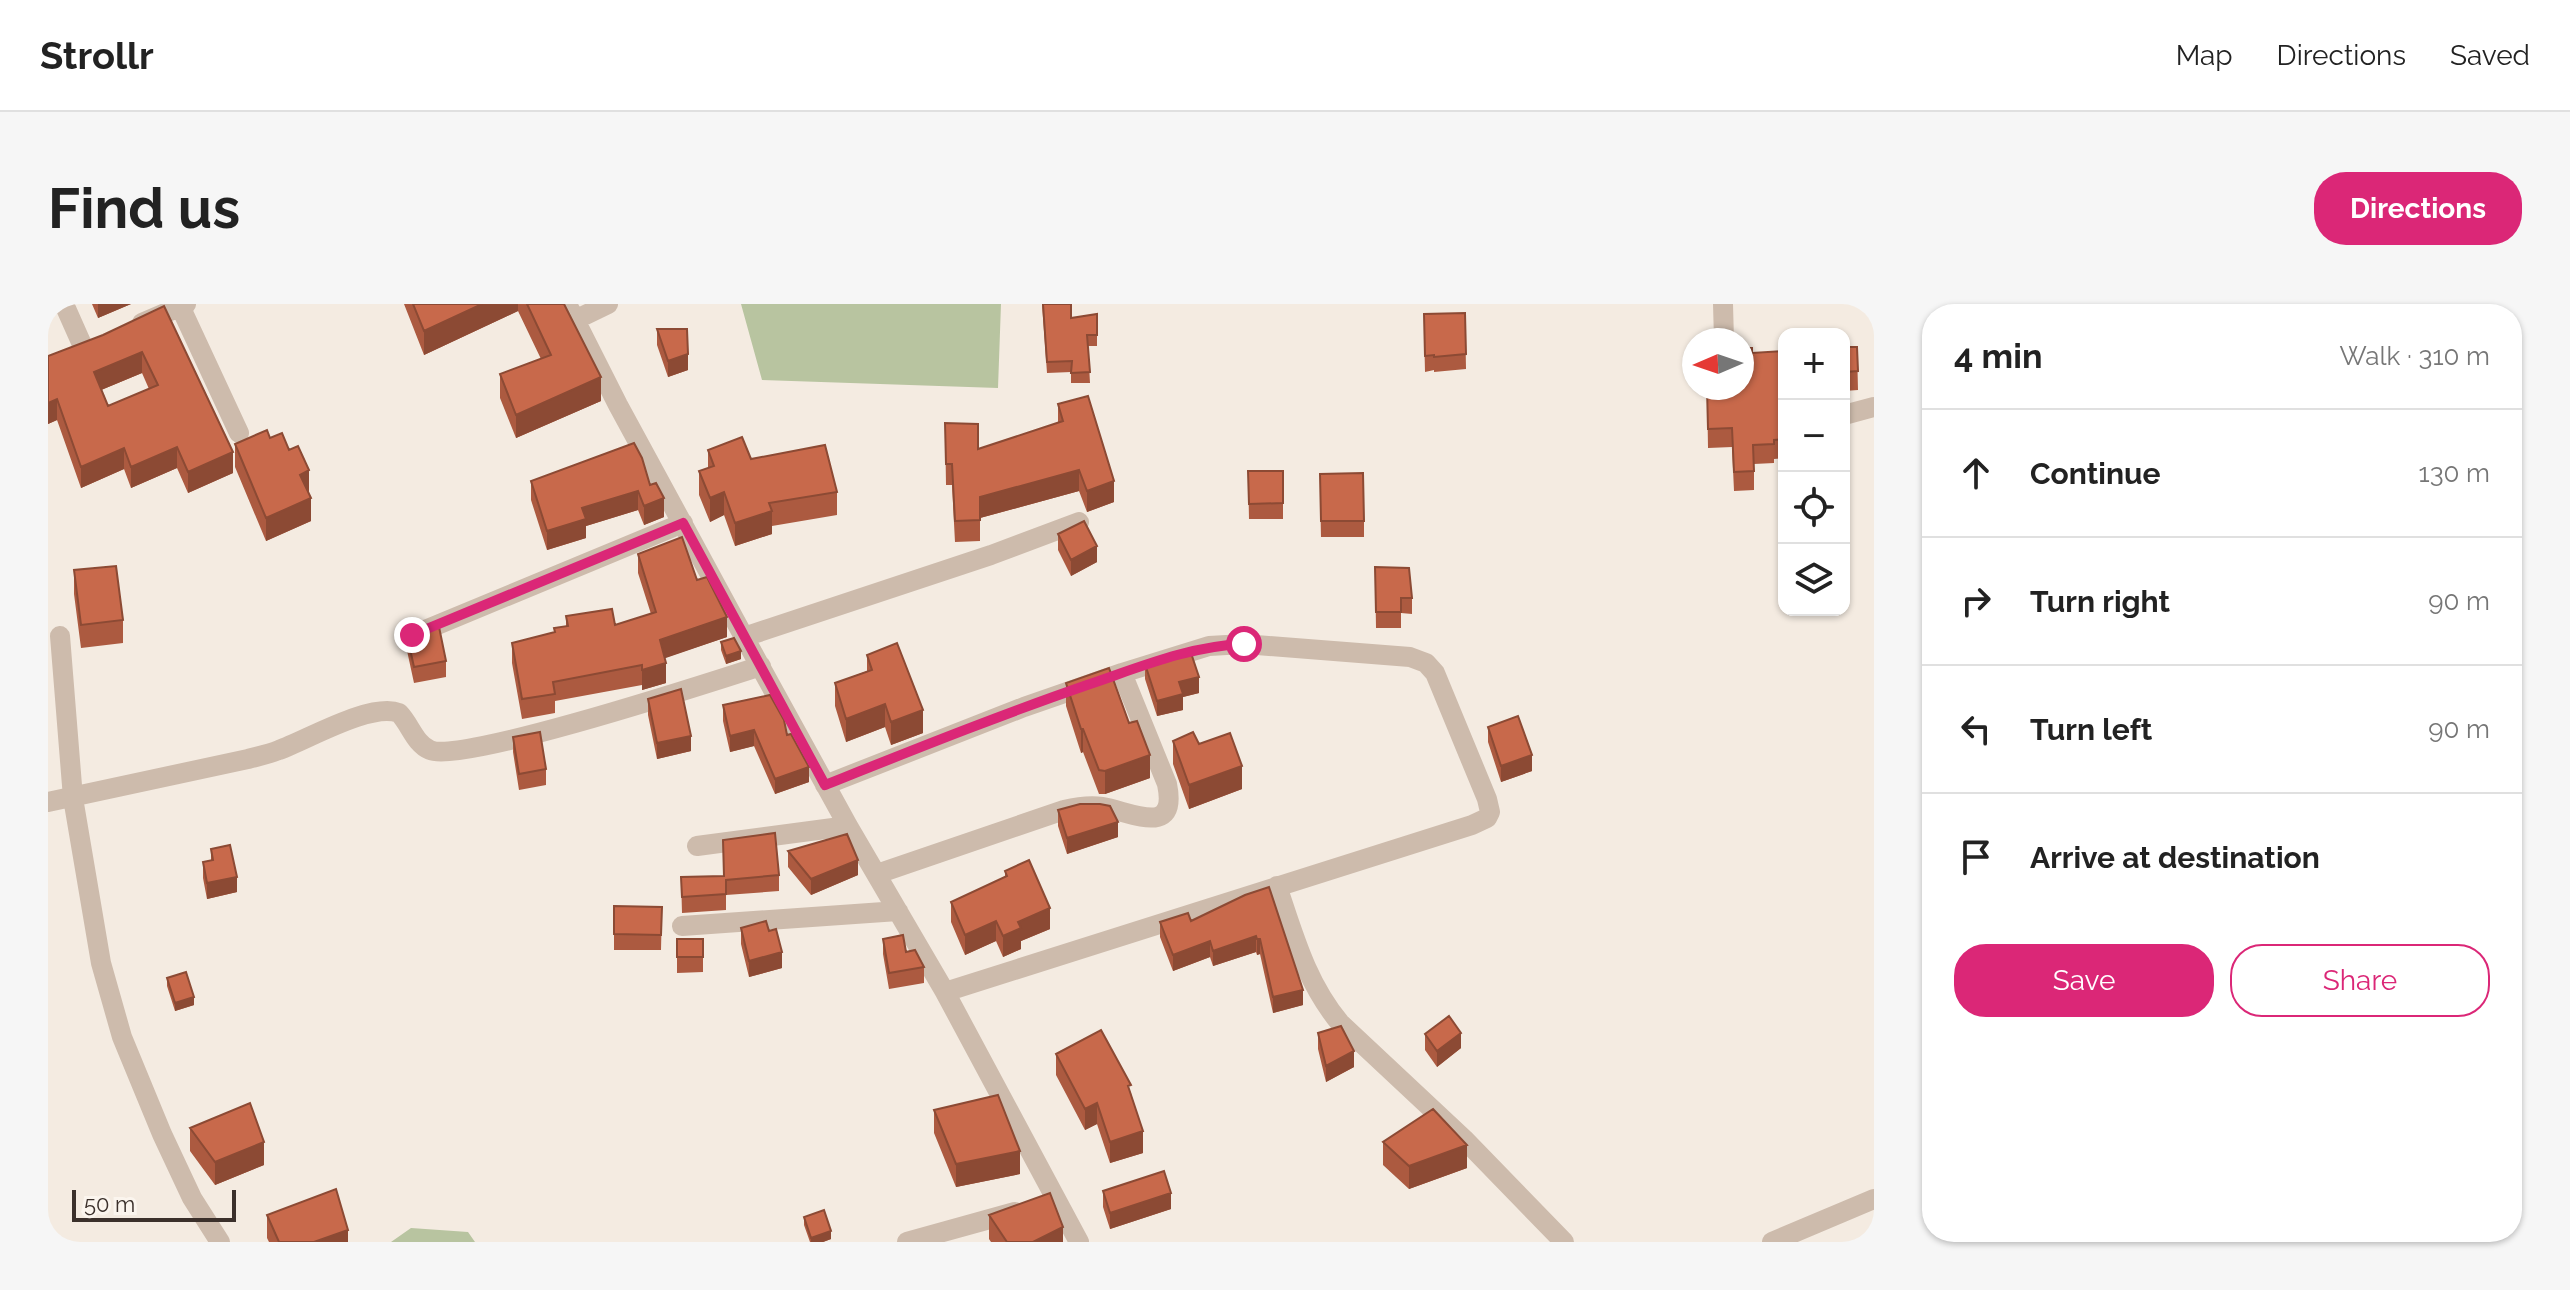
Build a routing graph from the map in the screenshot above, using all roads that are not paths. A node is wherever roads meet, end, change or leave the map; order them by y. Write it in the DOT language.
graph roads {
  1 [pos="64,304"];
  2 [pos="608,304"];
  3 [pos="1723,304"];
  4 [pos="183,305"];
  5 [pos="571,312"];
  6 [pos="1724,328"];
  7 [pos="125,330"];
  8 [pos="60,359"];
  9 [pos="1874,407"];
  10 [pos="1850,413"];
  11 [pos="239,433"];
  12 [pos="1079,522"];
  13 [pos="683,523"];
  14 [pos="412,635"];
  15 [pos="60,636"];
  16 [pos="744,637"];
  17 [pos="761,666"];
  18 [pos="1122,673"];
  19 [pos="825,785"];
  20 [pos="73,798"];
  21 [pos="48,802"];
  22 [pos="848,826"];
  23 [pos="697,846"];
  24 [pos="877,874"];
  25 [pos="1277,886"];
  26 [pos="898,911"];
  27 [pos="682,926"];
  28 [pos="945,992"];
  29 [pos="1874,1199"];
  30 [pos="1041,1204"];
  31 [pos="220,1242"];
  32 [pos="907,1242"];
  33 [pos="1079,1242"];
  34 [pos="1564,1242"];
  35 [pos="1772,1242"];
  1 -- 8 [label="street"];
  2 -- 5 [label="street"];
  3 -- 6 [label="street"];
  4 -- 7 [label="street"];
  4 -- 11 [label="street"];
  5 -- 13 [label="street"];
  9 -- 10 [label="street"];
  12 -- 16 [label="street"];
  13 -- 14 [label="street"];
  13 -- 16 [label="street"];
  15 -- 20 [label="street"];
  16 -- 17 [label="street"];
  17 -- 19 [label="street"];
  17 -- 20 [label="street"];
  18 -- 19 [label="street"];
  18 -- 24 [label="street"];
  18 -- 25 [label="street"];
  19 -- 22 [label="street"];
  20 -- 21 [label="street"];
  20 -- 31 [label="street"];
  22 -- 23 [label="street"];
  22 -- 24 [label="street"];
  24 -- 26 [label="street"];
  25 -- 28 [label="street"];
  25 -- 34 [label="street"];
  26 -- 27 [label="street"];
  26 -- 28 [label="street"];
  28 -- 30 [label="street"];
  29 -- 35 [label="street"];
  30 -- 32 [label="street"];
  30 -- 33 [label="street"];
}
